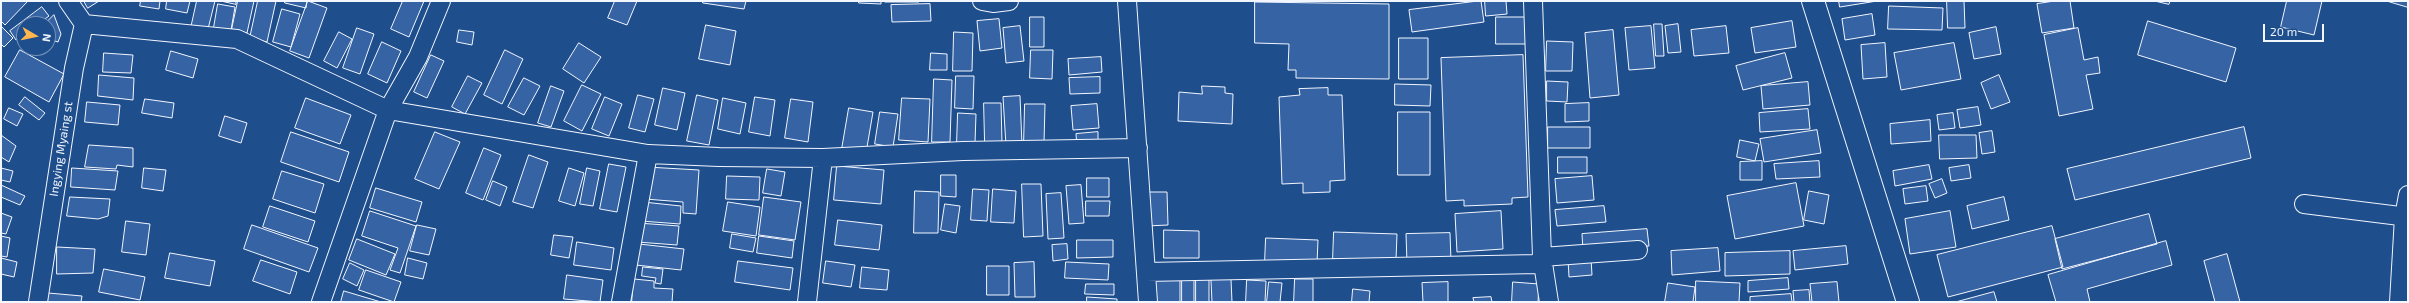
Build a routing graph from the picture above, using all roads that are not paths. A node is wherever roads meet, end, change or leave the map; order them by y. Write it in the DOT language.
graph roads {
  1 [pos="68,1"];
  2 [pos="441,1"];
  3 [pos="982,1"];
  4 [pos="1009,1"];
  5 [pos="1127,1"];
  6 [pos="1534,1"];
  7 [pos="1813,1"];
  8 [pos="84,24"];
  9 [pos="388,110"];
  10 [pos="1138,148"];
  11 [pos="648,154"];
  12 [pos="823,158"];
  13 [pos="2408,195"];
  14 [pos="2304,204"];
  15 [pos="2406,217"];
  16 [pos="1638,250"];
  17 [pos="1542,256"];
  18 [pos="1146,272"];
  19 [pos="38,302"];
  20 [pos="321,302"];
  21 [pos="621,302"];
  22 [pos="807,302"];
  23 [pos="1148,302"];
  24 [pos="1549,302"];
  25 [pos="1908,302"];
  26 [pos="2398,302"];
  1 -- 8 [label="street"];
  2 -- 9 [label="street"];
  3 -- 4 [label="street"];
  5 -- 10 [label="street"];
  6 -- 17 [label="street"];
  7 -- 25 [label="main road"];
  8 -- 9 [label="street"];
  8 -- 19 [label="street, Ingying Myaing st"];
  9 -- 11 [label="street"];
  9 -- 20 [label="street"];
  10 -- 12 [label="street"];
  10 -- 18 [label="street"];
  11 -- 12 [label="street"];
  11 -- 21 [label="street"];
  12 -- 22 [label="street"];
  13 -- 15 [label="street"];
  14 -- 15 [label="street"];
  15 -- 26 [label="street"];
  16 -- 17 [label="street"];
  17 -- 18 [label="street"];
  17 -- 24 [label="street"];
  18 -- 23 [label="street"];
}
